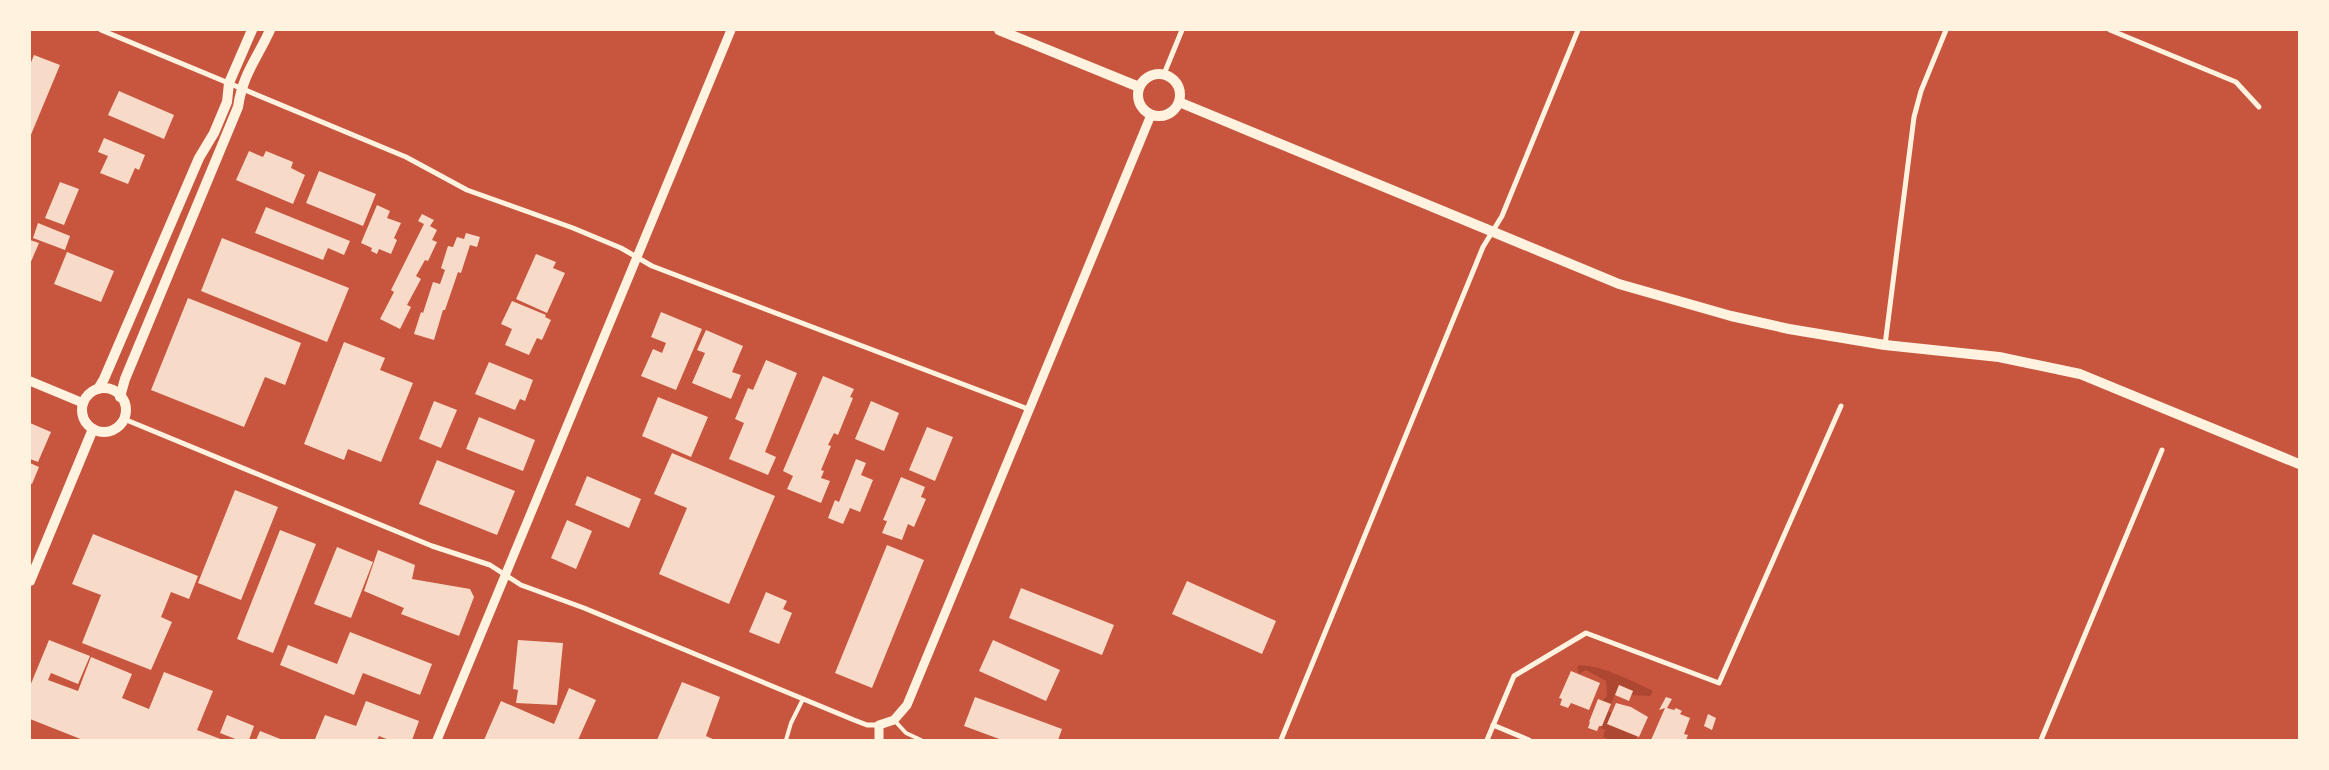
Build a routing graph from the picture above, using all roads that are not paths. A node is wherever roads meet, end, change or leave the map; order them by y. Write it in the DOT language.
graph roads {
  1 [pos="101,30"];
  2 [pos="252,30"];
  3 [pos="270,30"];
  4 [pos="731,30"];
  5 [pos="999,30"];
  6 [pos="1182,30"];
  7 [pos="1578,30"];
  8 [pos="1946,30"];
  9 [pos="2110,30"];
  10 [pos="1164,74"];
  11 [pos="229,83"];
  12 [pos="1138,87"];
  13 [pos="241,89"];
  14 [pos="1179,102"];
  15 [pos="2259,107"];
  16 [pos="1151,115"];
  17 [pos="1492,232"];
  18 [pos="637,258"];
  19 [pos="1885,345"];
  20 [pos="30,381"];
  21 [pos="98,389"];
  22 [pos="120,396"];
  23 [pos="83,403"];
  24 [pos="1841,406"];
  25 [pos="1028,409"];
  26 [pos="124,419"];
  27 [pos="94,429"];
  28 [pos="2162,450"];
  29 [pos="2299,464"];
  30 [pos="505,575"];
  31 [pos="30,582"];
  32 [pos="803,699"];
  33 [pos="894,720"];
  34 [pos="879,725"];
  35 [pos="1493,725"];
  36 [pos="437,740"];
  37 [pos="786,740"];
  38 [pos="879,740"];
  39 [pos="921,740"];
  40 [pos="1280,740"];
  41 [pos="1487,740"];
  42 [pos="1529,740"];
  43 [pos="2041,740"];
  1 -- 11 [label="street"];
  2 -- 11 [label="main road"];
  3 -- 13 [label="main road"];
  4 -- 18 [label="street"];
  5 -- 12 [label="main road"];
  6 -- 10 [label="street"];
  7 -- 17 [label="street"];
  8 -- 19 [label="street"];
  9 -- 15 [label="street"];
  10 -- 12 [label="main road"];
  10 -- 14 [label="main road"];
  11 -- 13 [label="street"];
  11 -- 21 [label="main road"];
  12 -- 16 [label="main road"];
  13 -- 18 [label="street"];
  13 -- 22 [label="main road"];
  14 -- 16 [label="main road"];
  14 -- 17 [label="main road"];
  16 -- 25 [label="street"];
  17 -- 19 [label="main road"];
  17 -- 40 [label="street"];
  18 -- 25 [label="street"];
  18 -- 30 [label="street"];
  19 -- 29 [label="main road"];
  20 -- 23 [label="street"];
  21 -- 22 [label="main road"];
  21 -- 23 [label="main road"];
  22 -- 26 [label="main road"];
  23 -- 27 [label="main road"];
  24 -- 35 [label="street"];
  25 -- 33 [label="street"];
  26 -- 27 [label="main road"];
  26 -- 30 [label="street"];
  27 -- 31 [label="main road"];
  28 -- 43 [label="street"];
  30 -- 32 [label="street"];
  30 -- 36 [label="street"];
  32 -- 34 [label="street"];
  32 -- 37 [label="lane"];
  33 -- 34 [label="street"];
  33 -- 39 [label="lane"];
  34 -- 38 [label="street"];
  35 -- 41 [label="street"];
  35 -- 42 [label="street"];
}
